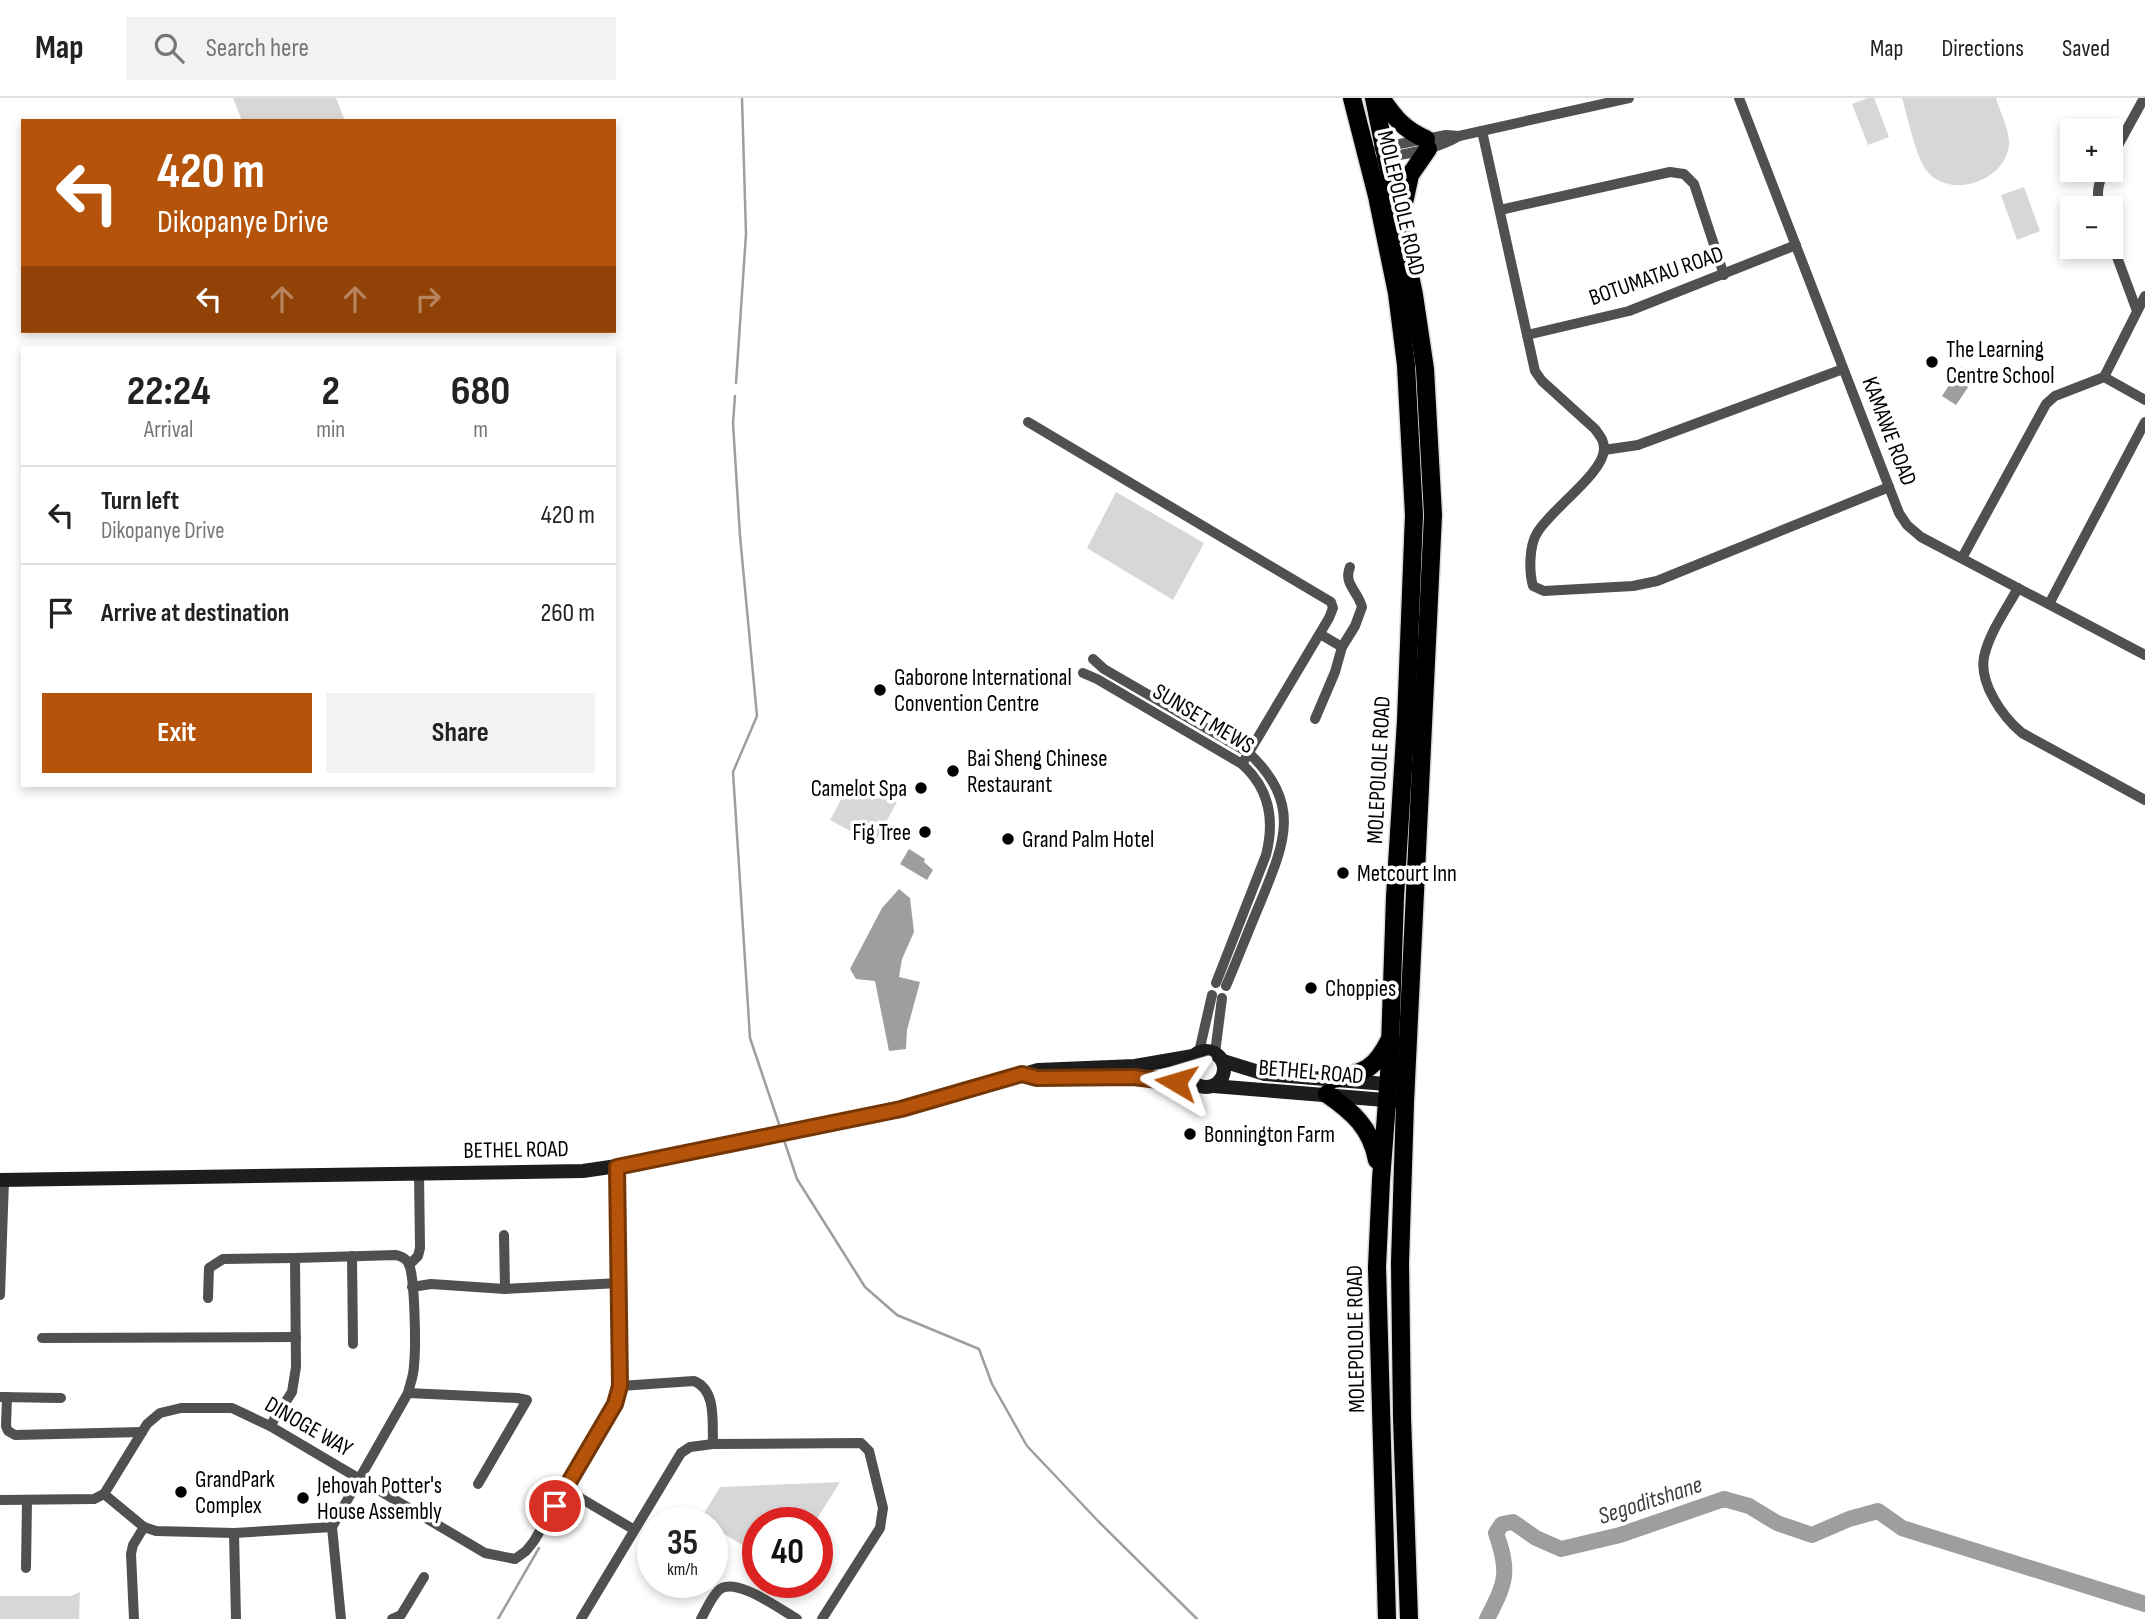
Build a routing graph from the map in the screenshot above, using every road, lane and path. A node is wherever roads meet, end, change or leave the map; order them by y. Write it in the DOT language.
graph roads {
  1 [pos="1352,98"];
  2 [pos="1374,98"];
  3 [pos="1381,98"];
  4 [pos="1629,98"];
  5 [pos="1739,98"];
  6 [pos="2144,98"];
  7 [pos="1482,131"];
  8 [pos="2123,136"];
  9 [pos="1427,144"];
  10 [pos="1386,152"];
  11 [pos="1366,156"];
  12 [pos="1500,210"];
  13 [pos="1401,220"];
  14 [pos="1796,246"];
  15 [pos="2118,259"];
  16 [pos="1724,275"];
  17 [pos="2145,296"];
  18 [pos="2137,312"];
  19 [pos="1527,335"];
  20 [pos="1843,369"];
  21 [pos="2104,377"];
  22 [pos="2145,400"];
  23 [pos="1028,422"];
  24 [pos="2145,422"];
  25 [pos="1604,450"];
  26 [pos="1889,487"];
  27 [pos="1962,558"];
  28 [pos="1350,567"];
  29 [pos="2018,588"];
  30 [pos="2049,604"];
  31 [pos="1320,634"];
  32 [pos="2145,638"];
  33 [pos="1342,647"];
  34 [pos="2142,653"];
  35 [pos="1093,659"];
  36 [pos="1083,673"];
  37 [pos="1315,719"];
  38 [pos="1249,754"];
  39 [pos="1242,764"];
  40 [pos="2145,800"];
  41 [pos="1391,1037"];
  42 [pos="1196,1054"];
  43 [pos="1219,1057"];
  44 [pos="1022,1074"];
  45 [pos="1265,1074"];
  46 [pos="1197,1085"];
  47 [pos="1213,1086"];
  48 [pos="1323,1086"];
  49 [pos="1264,1090"];
  50 [pos="1387,1092"];
  51 [pos="1406,1094"];
  52 [pos="617,1167"];
  53 [pos="419,1174"];
  54 [pos="2,1180"];
  55 [pos="1381,1180"];
  56 [pos="504,1235"];
  57 [pos="352,1256"];
  58 [pos="295,1258"];
  59 [pos="409,1265"];
  60 [pos="619,1283"];
  61 [pos="412,1287"];
  62 [pos="505,1289"];
  63 [pos="0,1295"];
  64 [pos="208,1298"];
  65 [pos="296,1337"];
  66 [pos="42,1338"];
  67 [pos="353,1344"];
  68 [pos="620,1386"];
  69 [pos="408,1393"];
  70 [pos="3,1397"];
  71 [pos="61,1398"];
  72 [pos="270,1426"];
  73 [pos="142,1432"];
  74 [pos="713,1444"];
  75 [pos="358,1479"];
  76 [pos="478,1484"];
  77 [pos="565,1489"];
  78 [pos="104,1494"];
  79 [pos="0,1500"];
  80 [pos="27,1500"];
  81 [pos="144,1527"];
  82 [pos="332,1527"];
  83 [pos="633,1530"];
  84 [pos="234,1533"];
  85 [pos="26,1568"];
  86 [pos="424,1577"];
  87 [pos="134,1619"];
  88 [pos="236,1619"];
  89 [pos="344,1619"];
  90 [pos="392,1619"];
  91 [pos="581,1619"];
  92 [pos="701,1619"];
  93 [pos="797,1619"];
  94 [pos="822,1619"];
  95 [pos="1387,1619"];
  96 [pos="1409,1619"];
  1 -- 11 [label="main road, MOLEPOLOLE ROAD"];
  2 -- 10 [label="main road, MOLEPOLOLE ROAD"];
  3 -- 9 [label="main road"];
  4 -- 7 [label="street"];
  5 -- 14 [label="street, KAMAWE ROAD"];
  6 -- 8 [label="street"];
  7 -- 9 [label="street"];
  7 -- 12 [label="street"];
  9 -- 10 [label="street"];
  9 -- 13 [label="main road"];
  10 -- 11 [label="street"];
  10 -- 13 [label="main road, MOLEPOLOLE ROAD"];
  11 -- 41 [label="main road, MOLEPOLOLE ROAD"];
  12 -- 16 [label="street"];
  12 -- 19 [label="street"];
  13 -- 51 [label="main road, MOLEPOLOLE ROAD"];
  14 -- 16 [label="street, BOTUMATAU ROAD"];
  14 -- 20 [label="street, KAMAWE ROAD"];
  15 -- 18 [label="street"];
  16 -- 19 [label="street, BOTUMATAU ROAD"];
  17 -- 18 [label="street"];
  18 -- 21 [label="street"];
  19 -- 25 [label="street"];
  20 -- 25 [label="street"];
  20 -- 26 [label="street, KAMAWE ROAD"];
  21 -- 22 [label="street"];
  21 -- 27 [label="street"];
  23 -- 31 [label="street"];
  24 -- 30 [label="street"];
  25 -- 26 [label="street"];
  26 -- 27 [label="street, KAMAWE ROAD"];
  27 -- 29 [label="street, KAMAWE ROAD"];
  28 -- 33 [label="street"];
  29 -- 30 [label="street, KAMAWE ROAD"];
  29 -- 40 [label="street"];
  30 -- 34 [label="street, KAMAWE ROAD"];
  31 -- 33 [label="street"];
  31 -- 38 [label="street"];
  32 -- 34 [label="street"];
  33 -- 37 [label="street"];
  35 -- 38 [label="street"];
  36 -- 39 [label="street, SUNSET MEWS"];
  38 -- 39 [label="street"];
  38 -- 39 [label="street, SUNSET MEWS"];
  41 -- 48 [label="main road"];
  41 -- 50 [label="main road, MOLEPOLOLE ROAD"];
  42 -- 43 [label="street"];
  42 -- 43 [label="street"];
  42 -- 44 [label="street, BETHEL ROAD"];
  42 -- 46 [label="street"];
  43 -- 45 [label="street, BETHEL ROAD"];
  43 -- 47 [label="street"];
  44 -- 46 [label="street, BETHEL ROAD"];
  44 -- 52 [label="street, BETHEL ROAD"];
  45 -- 48 [label="street, BETHEL ROAD"];
  45 -- 49 [label="street"];
  46 -- 47 [label="street"];
  47 -- 49 [label="street, BETHEL ROAD"];
  48 -- 49 [label="street, BETHEL ROAD"];
  48 -- 50 [label="street, BETHEL ROAD"];
  48 -- 55 [label="main road"];
  50 -- 51 [label="street, BETHEL ROAD"];
  50 -- 55 [label="main road, MOLEPOLOLE ROAD"];
  51 -- 96 [label="main road, MOLEPOLOLE ROAD"];
  52 -- 53 [label="street, BETHEL ROAD"];
  52 -- 60 [label="street"];
  53 -- 54 [label="street, BETHEL ROAD"];
  53 -- 59 [label="street"];
  54 -- 63 [label="street"];
  55 -- 95 [label="main road, MOLEPOLOLE ROAD"];
  56 -- 62 [label="street"];
  57 -- 58 [label="street"];
  57 -- 59 [label="street"];
  57 -- 67 [label="street"];
  58 -- 64 [label="street"];
  58 -- 65 [label="street"];
  59 -- 61 [label="street"];
  60 -- 62 [label="street"];
  60 -- 68 [label="street"];
  61 -- 62 [label="street"];
  61 -- 69 [label="street"];
  65 -- 66 [label="street"];
  65 -- 72 [label="street"];
  68 -- 74 [label="street"];
  68 -- 77 [label="street"];
  69 -- 75 [label="street"];
  69 -- 76 [label="street"];
  70 -- 71 [label="street"];
  70 -- 73 [label="street"];
  72 -- 73 [label="street, DINOGE WAY"];
  72 -- 75 [label="street, DINOGE WAY"];
  73 -- 78 [label="street, DINOGE WAY"];
  74 -- 83 [label="street"];
  74 -- 94 [label="street"];
  75 -- 77 [label="street, DINOGE WAY"];
  75 -- 82 [label="street"];
  77 -- 83 [label="street"];
  78 -- 80 [label="street"];
  78 -- 81 [label="street"];
  79 -- 80 [label="street"];
  80 -- 85 [label="street"];
  81 -- 84 [label="street"];
  81 -- 87 [label="street"];
  82 -- 84 [label="street"];
  82 -- 89 [label="street"];
  83 -- 91 [label="street"];
  84 -- 88 [label="street"];
  86 -- 90 [label="street"];
  92 -- 93 [label="street"];
}
